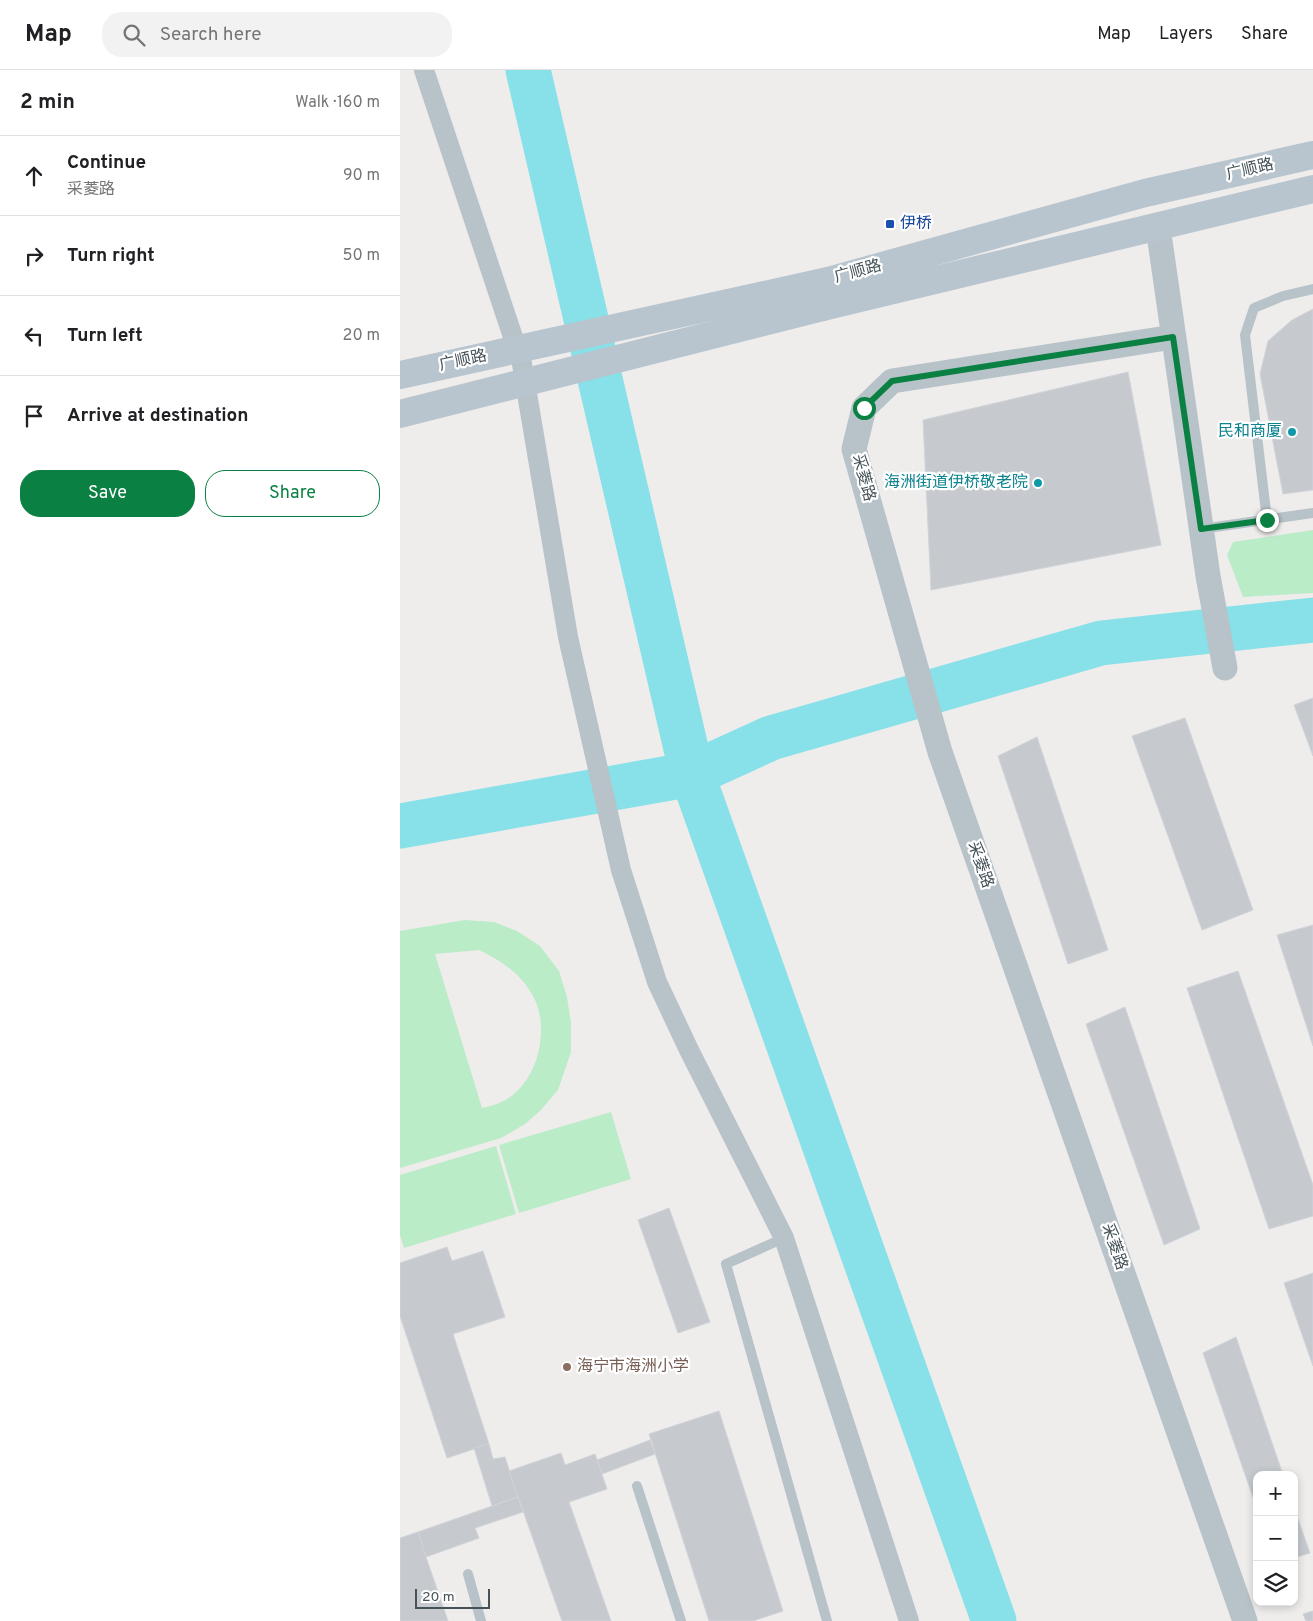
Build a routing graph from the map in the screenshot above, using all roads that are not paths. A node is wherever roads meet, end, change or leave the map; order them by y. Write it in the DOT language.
graph roads {
  1 [pos="424,70"];
  2 [pos="1313,155"];
  3 [pos="1313,189"];
  4 [pos="1158,227"];
  5 [pos="1313,289"];
  6 [pos="1173,337"];
  7 [pos="400,375"];
  8 [pos="400,414"];
  9 [pos="1313,513"];
  10 [pos="1267,520"];
  11 [pos="1201,529"];
  12 [pos="1225,668"];
  13 [pos="784,1238"];
  14 [pos="637,1486"];
  15 [pos="468,1574"];
  16 [pos="482,1621"];
  17 [pos="681,1621"];
  18 [pos="827,1621"];
  19 [pos="909,1621"];
  20 [pos="1245,1621"];
  1 -- 13 [label="street"];
  2 -- 7 [label="main road, 广顺路, bridge"];
  3 -- 4 [label="main road, 广顺路"];
  4 -- 6 [label="street"];
  4 -- 8 [label="main road, 广顺路, bridge"];
  5 -- 10 [label="lane"];
  6 -- 11 [label="street"];
  6 -- 20 [label="street, 采菱路"];
  9 -- 10 [label="lane"];
  10 -- 11 [label="lane"];
  11 -- 12 [label="street"];
  13 -- 18 [label="lane"];
  13 -- 19 [label="street"];
  14 -- 17 [label="lane"];
  15 -- 16 [label="lane"];
}
